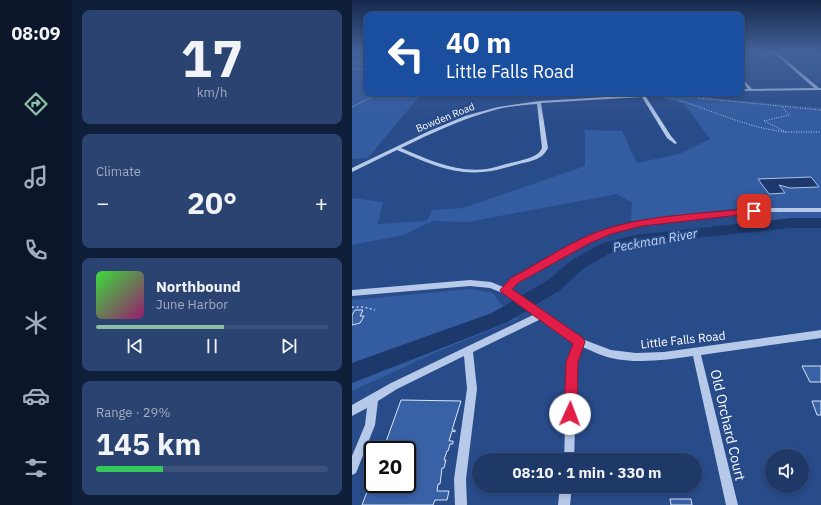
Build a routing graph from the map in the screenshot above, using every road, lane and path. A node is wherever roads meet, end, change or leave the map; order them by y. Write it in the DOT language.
graph roads {
  1 [pos="803,76"];
  2 [pos="744,82"];
  3 [pos="819,89"];
  4 [pos="744,90"];
  5 [pos="751,90"];
  6 [pos="374,96"];
  7 [pos="643,96"];
  8 [pos="668,96"];
  9 [pos="699,98"];
  10 [pos="539,102"];
  11 [pos="352,107"];
  12 [pos="782,107"];
  13 [pos="821,110"];
  14 [pos="786,132"];
  15 [pos="821,132"];
  16 [pos="675,143"];
  17 [pos="396,148"];
  18 [pos="352,170"];
  19 [pos="821,210"];
  20 [pos="505,290"];
  21 [pos="352,293"];
  22 [pos="353,307"];
  23 [pos="375,310"];
  24 [pos="352,312"];
  25 [pos="541,315"];
  26 [pos="821,334"];
  27 [pos="579,342"];
  28 [pos="468,350"];
  29 [pos="696,351"];
  30 [pos="373,398"];
  31 [pos="352,410"];
  32 [pos="569,453"];
  33 [pos="352,469"];
  34 [pos="565,493"];
  35 [pos="461,505"];
  36 [pos="564,505"];
  37 [pos="732,505"];
  1 -- 3 [label="street"];
  2 -- 5 [label="street"];
  3 -- 5 [label="street"];
  4 -- 5 [label="street"];
  6 -- 11 [label="path"];
  7 -- 10 [label="street, Bowden Road"];
  7 -- 16 [label="street"];
  8 -- 14 [label="path"];
  9 -- 12 [label="path"];
  10 -- 17 [label="street, Bowden Road"];
  10 -- 17 [label="street"];
  12 -- 13 [label="path"];
  12 -- 14 [label="path"];
  14 -- 15 [label="path"];
  17 -- 18 [label="street, Bowden Road"];
  19 -- 20 [label="street"];
  20 -- 21 [label="street, Little Falls Road"];
  20 -- 25 [label="street, Little Falls Road"];
  22 -- 23 [label="path"];
  22 -- 24 [label="path"];
  25 -- 27 [label="street, Little Falls Road"];
  25 -- 28 [label="street"];
  26 -- 29 [label="street, Little Falls Road"];
  27 -- 29 [label="street, Little Falls Road"];
  27 -- 32 [label="street"];
  28 -- 30 [label="street"];
  28 -- 35 [label="street"];
  29 -- 37 [label="street, Old Orchard Court"];
  30 -- 31 [label="street"];
  30 -- 33 [label="street"];
  34 -- 36 [label="street"];
}
